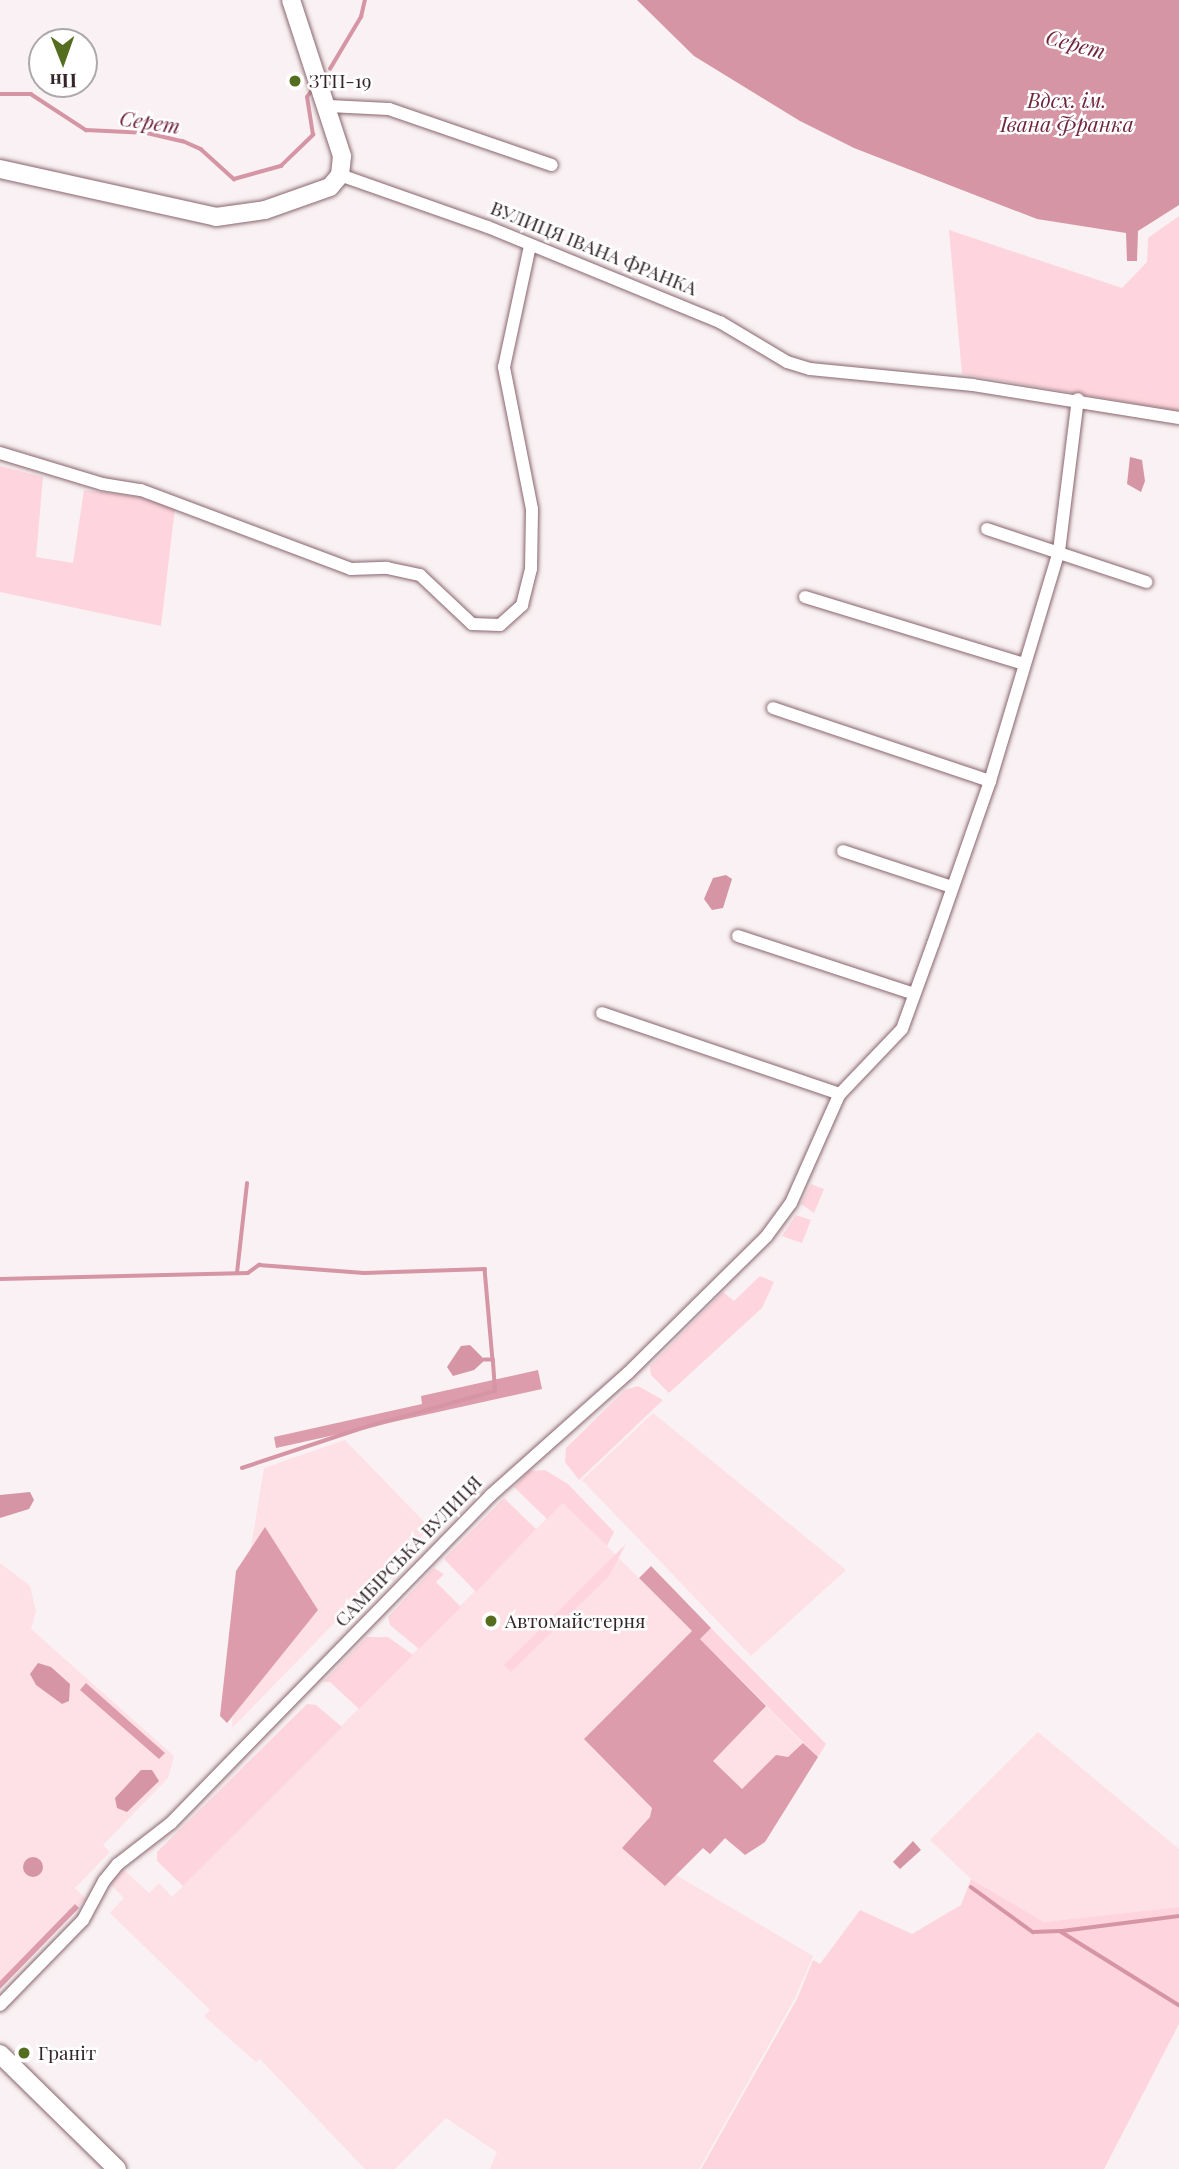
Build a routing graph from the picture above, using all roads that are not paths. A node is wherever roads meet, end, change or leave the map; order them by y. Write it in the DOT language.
graph roads {
  1 [pos="290,1"];
  2 [pos="329,106"];
  3 [pos="552,165"];
  4 [pos="0,169"];
  5 [pos="340,175"];
  6 [pos="530,246"];
  7 [pos="1077,399"];
  8 [pos="1179,418"];
  9 [pos="0,453"];
  10 [pos="987,529"];
  11 [pos="1059,551"];
  12 [pos="1146,582"];
  13 [pos="805,597"];
  14 [pos="1024,664"];
  15 [pos="773,708"];
  16 [pos="990,781"];
  17 [pos="843,850"];
  18 [pos="952,887"];
  19 [pos="738,936"];
  20 [pos="914,994"];
  21 [pos="602,1013"];
  22 [pos="840,1094"];
  23 [pos="0,2006"];
  24 [pos="0,2054"];
  25 [pos="117,2169"];
  1 -- 2 [label="main road"];
  2 -- 3 [label="street"];
  2 -- 5 [label="main road"];
  4 -- 5 [label="main road"];
  5 -- 6 [label="street, ВУЛИЦЯ ІВАНА ФРАНКА"];
  6 -- 7 [label="street, ВУЛИЦЯ ІВАНА ФРАНКА"];
  6 -- 9 [label="street"];
  7 -- 8 [label="street, ВУЛИЦЯ ІВАНА ФРАНКА"];
  7 -- 11 [label="street, САМБІРСЬКА ВУЛИЦЯ"];
  10 -- 11 [label="street"];
  11 -- 12 [label="street"];
  11 -- 14 [label="street, САМБІРСЬКА ВУЛИЦЯ"];
  13 -- 14 [label="street"];
  14 -- 16 [label="street, САМБІРСЬКА ВУЛИЦЯ"];
  15 -- 16 [label="street"];
  16 -- 18 [label="street, САМБІРСЬКА ВУЛИЦЯ"];
  17 -- 18 [label="street"];
  18 -- 20 [label="street, САМБІРСЬКА ВУЛИЦЯ"];
  19 -- 20 [label="street"];
  20 -- 22 [label="street, САМБІРСЬКА ВУЛИЦЯ"];
  21 -- 22 [label="street"];
  22 -- 23 [label="street, САМБІРСЬКА ВУЛИЦЯ"];
  24 -- 25 [label="main road"];
}
